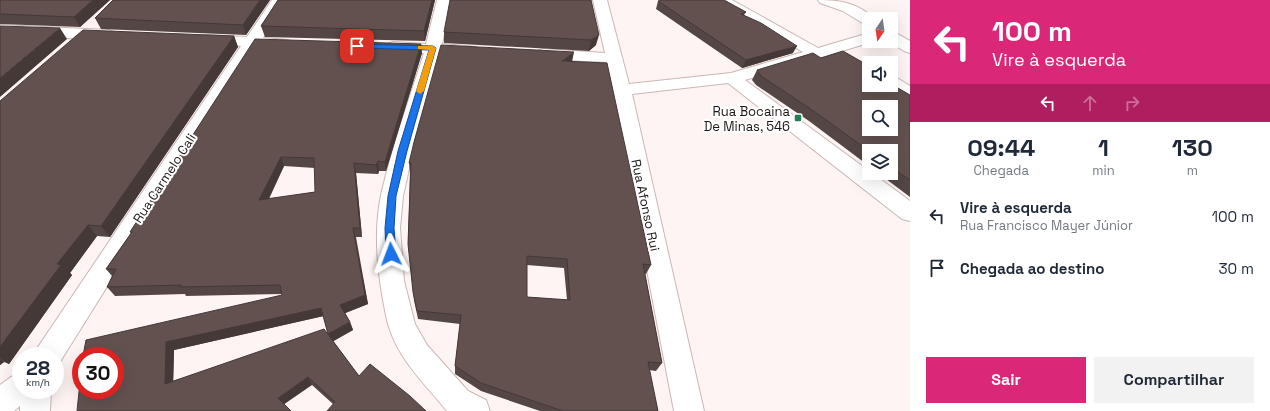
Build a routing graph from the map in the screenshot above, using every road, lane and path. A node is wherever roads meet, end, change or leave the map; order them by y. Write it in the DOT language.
graph roads {
  1 [pos="279,0"];
  2 [pos="444,0"];
  3 [pos="600,0"];
  4 [pos="722,0"];
  5 [pos="825,0"];
  6 [pos="862,17"];
  7 [pos="100,19"];
  8 [pos="0,30"];
  9 [pos="85,34"];
  10 [pos="125,36"];
  11 [pos="196,39"];
  12 [pos="862,40"];
  13 [pos="898,40"];
  14 [pos="252,42"];
  15 [pos="299,44"];
  16 [pos="378,46"];
  17 [pos="433,48"];
  18 [pos="910,48"];
  19 [pos="68,49"];
  20 [pos="488,51"];
  21 [pos="824,51"];
  22 [pos="527,53"];
  23 [pos="614,58"];
  24 [pos="850,59"];
  25 [pos="732,78"];
  26 [pos="898,86"];
  27 [pos="622,90"];
  28 [pos="910,93"];
  29 [pos="910,213"];
  30 [pos="54,347"];
  31 [pos="12,394"];
  32 [pos="35,399"];
  33 [pos="0,403"];
  34 [pos="34,411"];
  35 [pos="475,411"];
  36 [pos="689,411"];
  1 -- 14 [label="street, Rua Carmelo Cali"];
  2 -- 17 [label="street"];
  3 -- 23 [label="street, Rua Afonso Rui"];
  4 -- 21 [label="street"];
  5 -- 6 [label="street"];
  7 -- 9 [label="street"];
  8 -- 9 [label="street"];
  9 -- 10 [label="street"];
  9 -- 19 [label="street"];
  11 -- 14 [label="street"];
  12 -- 21 [label="street"];
  13 -- 18 [label="street"];
  14 -- 15 [label="street"];
  14 -- 30 [label="street, Rua Carmelo Cali"];
  16 -- 17 [label="street"];
  17 -- 20 [label="street"];
  17 -- 35 [label="street"];
  21 -- 24 [label="street"];
  21 -- 25 [label="street"];
  22 -- 23 [label="street"];
  23 -- 27 [label="street, Rua Afonso Rui"];
  25 -- 27 [label="street"];
  25 -- 29 [label="street"];
  26 -- 28 [label="street"];
  27 -- 36 [label="street, Rua Afonso Rui"];
  31 -- 33 [label="street"];
  32 -- 34 [label="street"];
}
